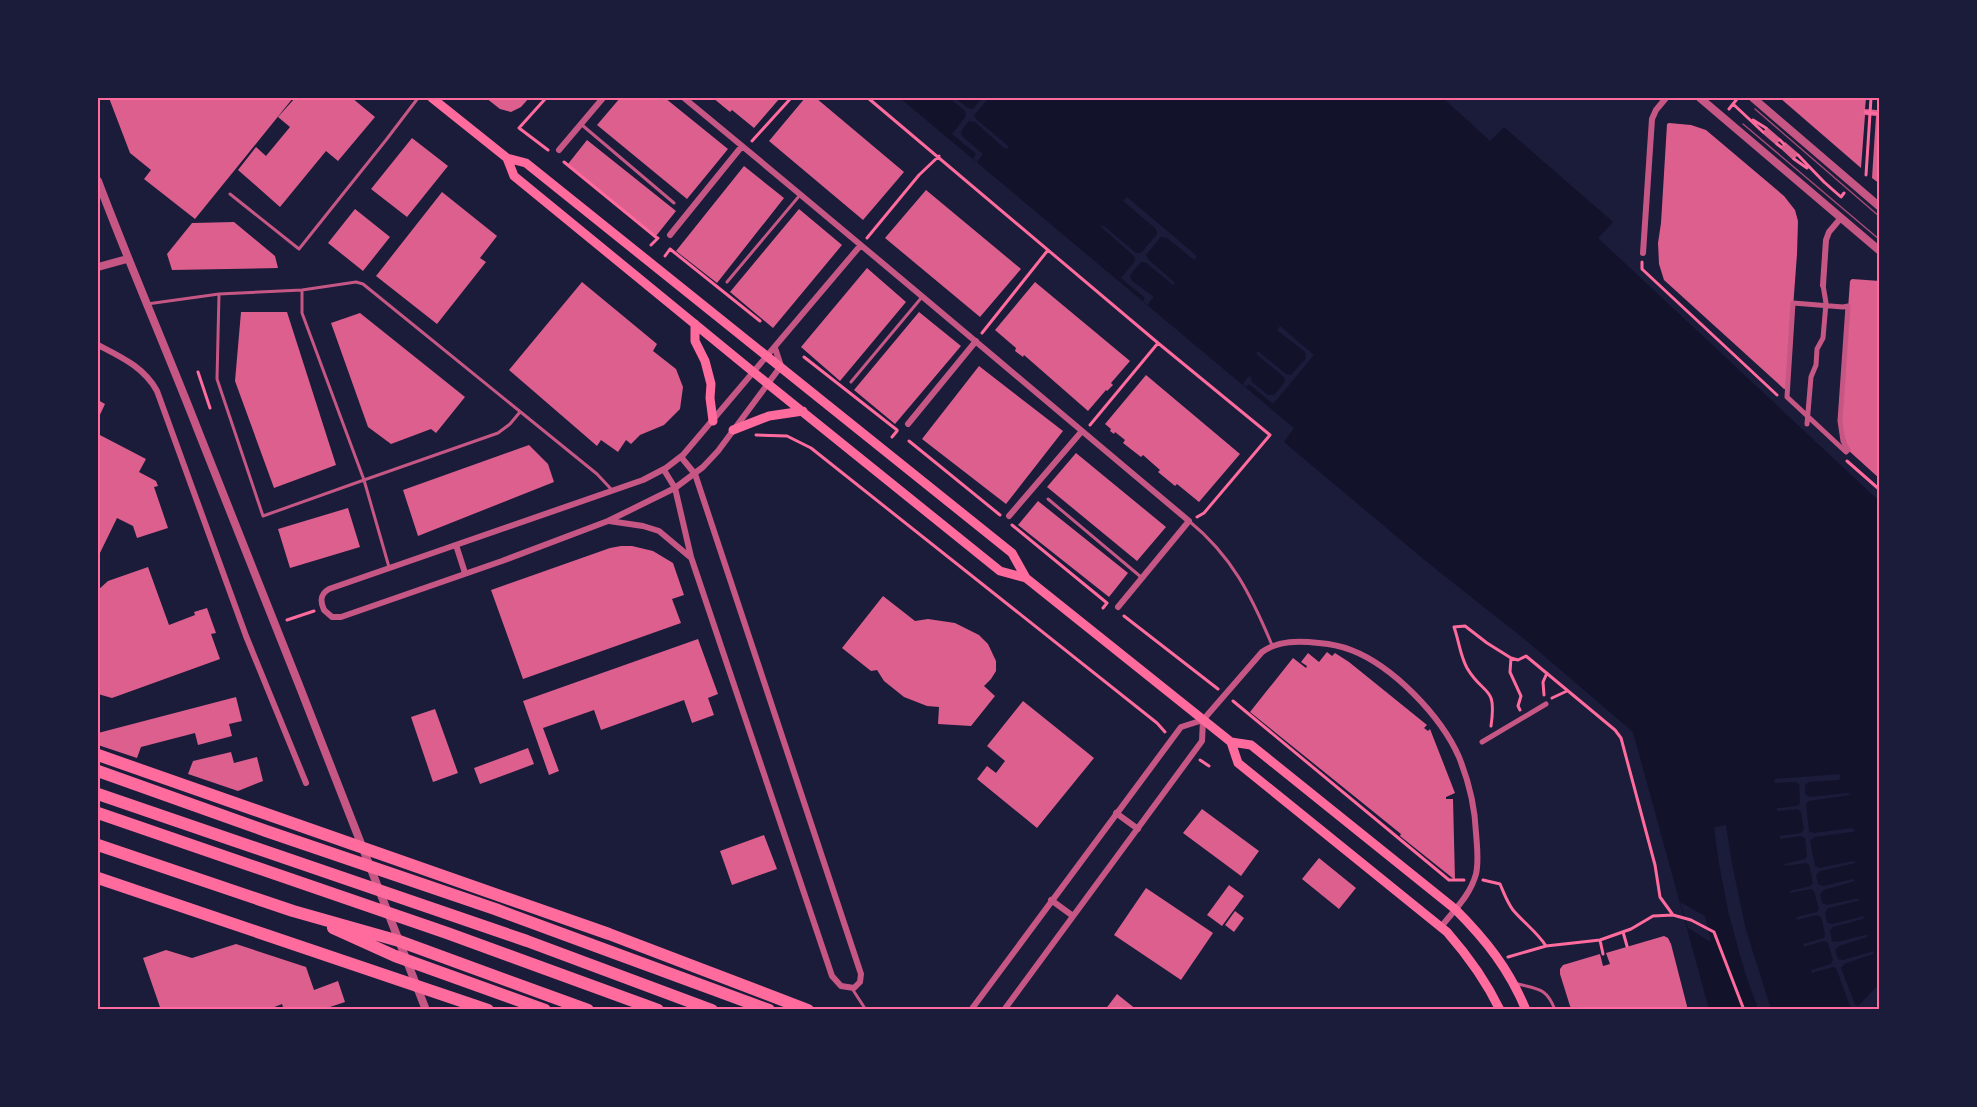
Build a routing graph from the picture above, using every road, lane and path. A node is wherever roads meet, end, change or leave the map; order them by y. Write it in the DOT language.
graph roads {
  1 [pos="418,98"];
  2 [pos="432,98"];
  3 [pos="546,98"];
  4 [pos="603,98"];
  5 [pos="684,98"];
  6 [pos="791,98"];
  7 [pos="868,98"];
  8 [pos="1666,98"];
  9 [pos="1700,98"];
  10 [pos="1753,98"];
  11 [pos="1871,98"];
  12 [pos="1737,99"];
  13 [pos="1712,101"];
  14 [pos="1733,104"];
  15 [pos="1727,111"];
  16 [pos="1868,113"];
  17 [pos="1880,114"];
  18 [pos="1751,119"];
  19 [pos="581,124"];
  20 [pos="1766,128"];
  21 [pos="1763,132"];
  22 [pos="742,146"];
  23 [pos="548,150"];
  24 [pos="558,150"];
  25 [pos="939,156"];
  26 [pos="1796,157"];
  27 [pos="507,158"];
  28 [pos="564,162"];
  29 [pos="1866,176"];
  30 [pos="98,181"];
  31 [pos="1844,193"];
  32 [pos="230,194"];
  33 [pos="801,195"];
  34 [pos="674,203"];
  35 [pos="1880,207"];
  36 [pos="1840,219"];
  37 [pos="670,236"];
  38 [pos="651,245"];
  39 [pos="860,246"];
  40 [pos="1048,250"];
  41 [pos="1880,251"];
  42 [pos="1643,253"];
  43 [pos="665,256"];
  44 [pos="127,259"];
  45 [pos="98,267"];
  46 [pos="727,282"];
  47 [pos="1823,285"];
  48 [pos="302,290"];
  49 [pos="219,294"];
  50 [pos="923,296"];
  51 [pos="146,304"];
  52 [pos="1825,306"];
  53 [pos="760,321"];
  54 [pos="695,324"];
  55 [pos="976,341"];
  56 [pos="1158,343"];
  57 [pos="98,345"];
  58 [pos="775,348"];
  59 [pos="767,356"];
  60 [pos="804,357"];
  61 [pos="781,366"];
  62 [pos="198,372"];
  63 [pos="753,372"];
  64 [pos="851,382"];
  65 [pos="768,384"];
  66 [pos="1784,402"];
  67 [pos="210,408"];
  68 [pos="520,411"];
  69 [pos="803,411"];
  70 [pos="1808,416"];
  71 [pos="713,421"];
  72 [pos="908,424"];
  73 [pos="1807,424"];
  74 [pos="737,429"];
  75 [pos="1082,431"];
  76 [pos="892,437"];
  77 [pos="909,441"];
  78 [pos="904,447"];
  79 [pos="681,457"];
  80 [pos="663,470"];
  81 [pos="695,474"];
  82 [pos="364,480"];
  83 [pos="675,488"];
  84 [pos="612,491"];
  85 [pos="1048,499"];
  86 [pos="1200,515"];
  87 [pos="1009,516"];
  88 [pos="608,521"];
  89 [pos="1189,521"];
  90 [pos="456,545"];
  91 [pos="691,557"];
  92 [pos="390,569"];
  93 [pos="465,573"];
  94 [pos="1026,578"];
  95 [pos="1142,578"];
  96 [pos="1107,603"];
  97 [pos="1118,607"];
  98 [pos="1103,608"];
  99 [pos="1272,645"];
  100 [pos="1511,658"];
  101 [pos="1547,673"];
  102 [pos="1225,694"];
  103 [pos="1546,703"];
  104 [pos="1523,718"];
  105 [pos="1203,720"];
  106 [pos="1492,736"];
  107 [pos="1171,740"];
  108 [pos="1231,742"];
  109 [pos="1482,742"];
  110 [pos="98,755"];
  111 [pos="1192,755"];
  112 [pos="1209,766"];
  113 [pos="98,771"];
  114 [pos="306,783"];
  115 [pos="98,794"];
  116 [pos="98,813"];
  117 [pos="1116,813"];
  118 [pos="1138,829"];
  119 [pos="98,845"];
  120 [pos="98,878"];
  121 [pos="1474,879"];
  122 [pos="1051,900"];
  123 [pos="1455,909"];
  124 [pos="293,910"];
  125 [pos="1673,915"];
  126 [pos="1073,916"];
  127 [pos="1441,927"];
  128 [pos="1623,932"];
  129 [pos="1600,940"];
  130 [pos="1546,946"];
  131 [pos="1627,946"];
  132 [pos="1603,954"];
  133 [pos="1500,960"];
  134 [pos="1515,984"];
  135 [pos="852,988"];
  136 [pos="426,1010"];
  137 [pos="488,1010"];
  138 [pos="545,1010"];
  139 [pos="588,1010"];
  140 [pos="658,1010"];
  141 [pos="712,1010"];
  142 [pos="769,1010"];
  143 [pos="808,1010"];
  144 [pos="866,1010"];
  145 [pos="971,1010"];
  146 [pos="1004,1010"];
  147 [pos="1500,1010"];
  148 [pos="1526,1010"];
  149 [pos="1555,1010"];
  150 [pos="1744,1010"];
  1 -- 32 [label="lane"];
  2 -- 27 [label="main road"];
  3 -- 23 [label="path"];
  4 -- 19 [label="street"];
  5 -- 22 [label="street"];
  6 -- 22 [label="path"];
  7 -- 25 [label="path"];
  8 -- 42 [label="street"];
  9 -- 13 [label="street"];
  10 -- 35 [label="street"];
  11 -- 16 [label="path"];
  12 -- 14 [label="path"];
  13 -- 36 [label="street"];
  14 -- 15 [label="path"];
  14 -- 18 [label="path"];
  16 -- 17 [label="path"];
  16 -- 29 [label="path"];
  18 -- 20 [label="path"];
  18 -- 21 [label="path"];
  19 -- 24 [label="street"];
  19 -- 34 [label="lane"];
  22 -- 33 [label="street"];
  22 -- 37 [label="street"];
  25 -- 39 [label="path"];
  25 -- 40 [label="path"];
  26 -- 31 [label="path"];
  27 -- 54 [label="main road"];
  27 -- 59 [label="main road"];
  28 -- 38 [label="path"];
  30 -- 44 [label="street"];
  33 -- 39 [label="street"];
  33 -- 46 [label="lane"];
  36 -- 41 [label="street"];
  36 -- 47 [label="street"];
  39 -- 50 [label="street"];
  39 -- 58 [label="street"];
  40 -- 55 [label="path"];
  40 -- 56 [label="path"];
  42 -- 66 [label="path"];
  43 -- 53 [label="path"];
  44 -- 45 [label="street"];
  44 -- 51 [label="street"];
  47 -- 52 [label="street"];
  48 -- 49 [label="lane"];
  48 -- 68 [label="lane"];
  48 -- 82 [label="lane"];
  49 -- 51 [label="lane"];
  49 -- 82 [label="lane"];
  50 -- 55 [label="street"];
  50 -- 64 [label="lane"];
  51 -- 136 [label="street"];
  52 -- 70 [label="street"];
  52 -- 70 [label="street"];
  52 -- 70 [label="street"];
  54 -- 63 [label="main road"];
  54 -- 71 [label="main road"];
  55 -- 72 [label="street"];
  55 -- 75 [label="street"];
  56 -- 75 [label="path"];
  56 -- 86 [label="path"];
  57 -- 114 [label="street"];
  58 -- 59 [label="street"];
  58 -- 61 [label="street"];
  59 -- 61 [label="main road"];
  59 -- 63 [label="street"];
  60 -- 76 [label="path"];
  61 -- 65 [label="street"];
  61 -- 94 [label="main road"];
  62 -- 67 [label="path"];
  63 -- 65 [label="main road"];
  63 -- 71 [label="street"];
  65 -- 69 [label="main road"];
  65 -- 74 [label="street"];
  68 -- 82 [label="lane"];
  68 -- 84 [label="lane"];
  69 -- 74 [label="main road"];
  69 -- 94 [label="main road"];
  70 -- 73 [label="street"];
  71 -- 79 [label="street"];
  74 -- 81 [label="street"];
  74 -- 107 [label="path"];
  75 -- 87 [label="street"];
  75 -- 89 [label="street"];
  77 -- 78 [label="path"];
  79 -- 80 [label="street"];
  79 -- 81 [label="street"];
  80 -- 83 [label="street"];
  80 -- 84 [label="street"];
  81 -- 83 [label="street"];
  81 -- 135 [label="street"];
  82 -- 92 [label="lane"];
  83 -- 88 [label="street"];
  83 -- 91 [label="street"];
  84 -- 90 [label="street"];
  85 -- 95 [label="lane"];
  88 -- 91 [label="street"];
  88 -- 93 [label="street"];
  89 -- 95 [label="street"];
  89 -- 99 [label="lane"];
  90 -- 92 [label="street"];
  90 -- 93 [label="street"];
  91 -- 135 [label="street"];
  92 -- 93 [label="street"];
  94 -- 105 [label="main road"];
  95 -- 97 [label="street"];
  96 -- 98 [label="path"];
  97 -- 102 [label="path"];
  99 -- 102 [label="street"];
  99 -- 121 [label="street"];
  100 -- 101 [label="path"];
  100 -- 104 [label="path"];
  100 -- 106 [label="path"];
  101 -- 103 [label="path"];
  101 -- 125 [label="path"];
  102 -- 105 [label="street"];
  102 -- 121 [label="path"];
  103 -- 104 [label="street"];
  104 -- 106 [label="street"];
  105 -- 107 [label="street"];
  105 -- 108 [label="main road"];
  105 -- 111 [label="street"];
  106 -- 109 [label="street"];
  107 -- 117 [label="street"];
  108 -- 123 [label="main road"];
  108 -- 127 [label="main road"];
  110 -- 143 [label="highway"];
  111 -- 112 [label="path"];
  111 -- 118 [label="street"];
  113 -- 142 [label="highway"];
  115 -- 141 [label="highway"];
  116 -- 140 [label="highway"];
  117 -- 118 [label="street"];
  117 -- 122 [label="street"];
  118 -- 126 [label="street"];
  119 -- 124 [label="highway"];
  120 -- 137 [label="highway"];
  121 -- 123 [label="street"];
  121 -- 130 [label="path"];
  122 -- 126 [label="street"];
  122 -- 145 [label="street"];
  123 -- 127 [label="street"];
  123 -- 133 [label="main road"];
  124 -- 138 [label="highway"];
  124 -- 139 [label="highway"];
  125 -- 128 [label="path"];
  125 -- 150 [label="path"];
  126 -- 146 [label="street"];
  127 -- 147 [label="main road"];
  128 -- 129 [label="path"];
  128 -- 131 [label="path"];
  129 -- 130 [label="path"];
  129 -- 132 [label="path"];
  130 -- 133 [label="path"];
  133 -- 134 [label="main road"];
  134 -- 148 [label="main road"];
  134 -- 149 [label="lane"];
  135 -- 144 [label="lane"];
}
